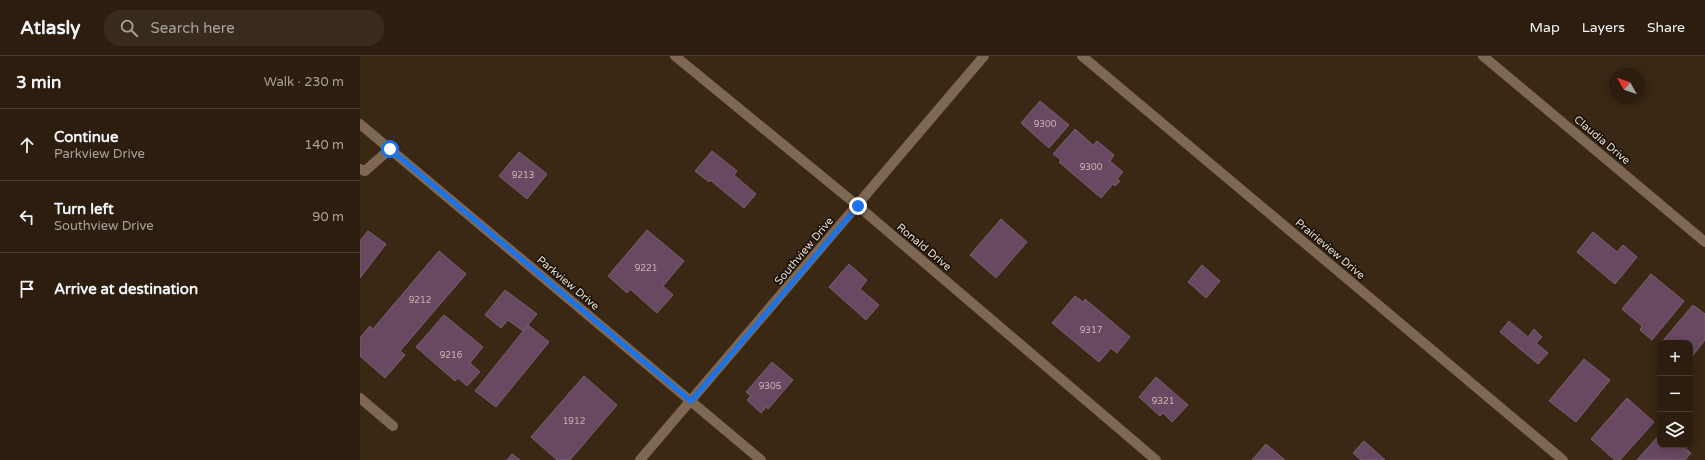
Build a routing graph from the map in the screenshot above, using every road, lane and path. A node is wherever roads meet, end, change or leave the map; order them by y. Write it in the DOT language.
graph roads {
  1 [pos="675,56"];
  2 [pos="984,56"];
  3 [pos="1082,56"];
  4 [pos="1483,56"];
  5 [pos="360,124"];
  6 [pos="390,149"];
  7 [pos="360,170"];
  8 [pos="858,206"];
  9 [pos="1705,242"];
  10 [pos="360,398"];
  11 [pos="691,401"];
  12 [pos="393,426"];
  13 [pos="640,460"];
  14 [pos="760,460"];
  15 [pos="1156,460"];
  16 [pos="1563,460"];
  1 -- 8 [label="street, Ronald Drive"];
  2 -- 8 [label="street, Southview Drive"];
  3 -- 16 [label="street, Prairieview Drive"];
  4 -- 9 [label="street, Claudia Drive"];
  5 -- 6 [label="street, Parkview Drive"];
  6 -- 7 [label="street"];
  6 -- 11 [label="street, Parkview Drive"];
  8 -- 11 [label="street, Southview Drive"];
  8 -- 15 [label="street, Ronald Drive"];
  10 -- 12 [label="street"];
  11 -- 13 [label="street, Southview Drive"];
  11 -- 14 [label="street, Parkview Drive"];
}
